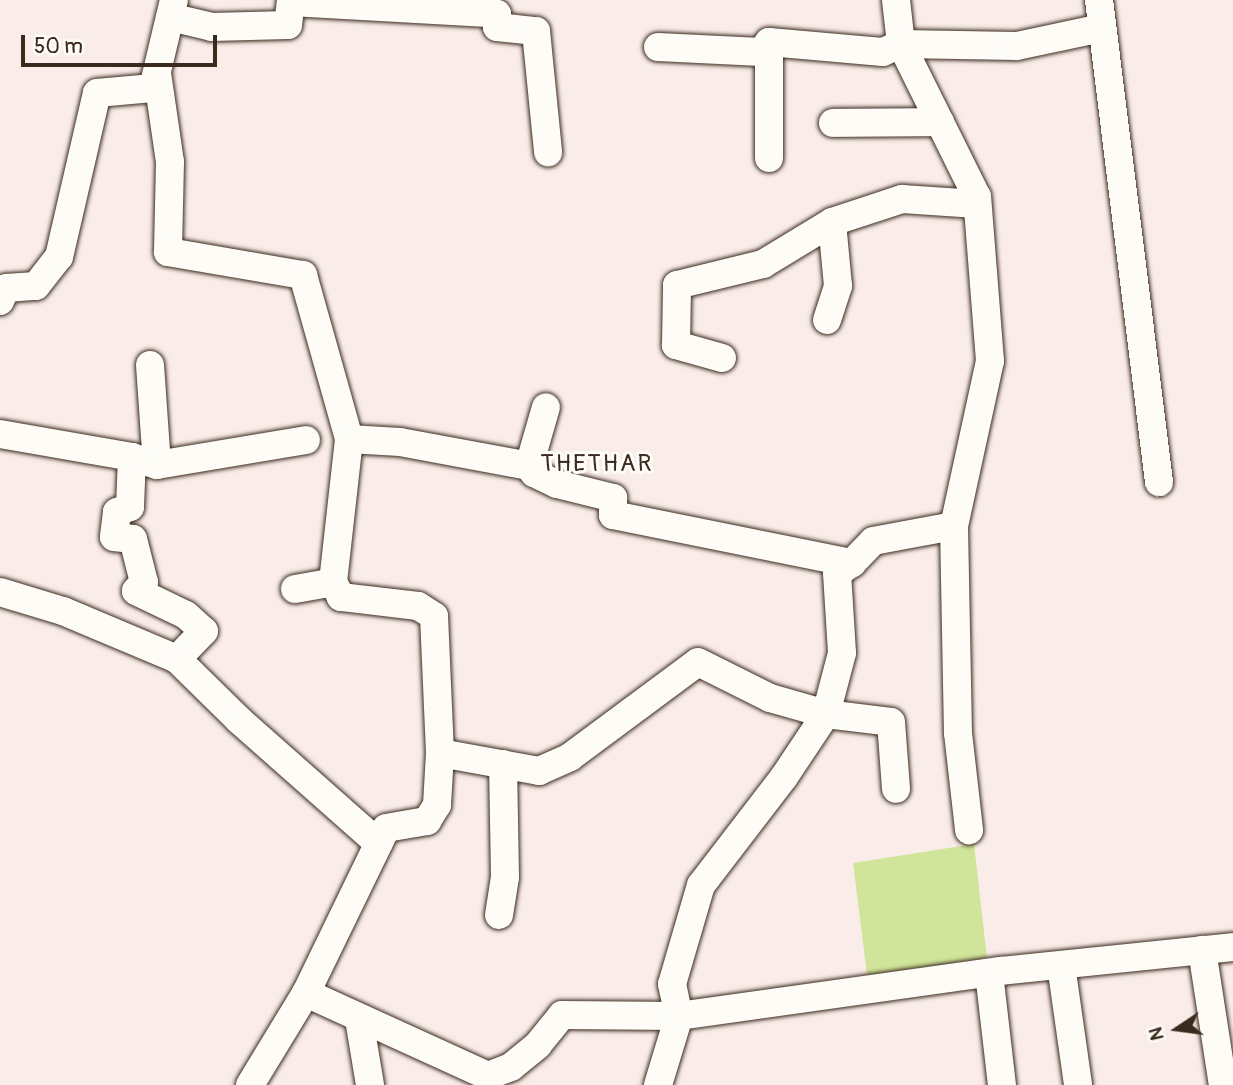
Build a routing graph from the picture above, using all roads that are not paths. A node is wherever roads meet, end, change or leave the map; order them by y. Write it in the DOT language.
graph roads {
  1 [pos="896,0"];
  2 [pos="1099,0"];
  3 [pos="291,1"];
  4 [pos="172,8"];
  5 [pos="1102,29"];
  6 [pos="769,42"];
  7 [pos="901,44"];
  8 [pos="658,47"];
  9 [pos="157,74"];
  10 [pos="940,122"];
  11 [pos="833,123"];
  12 [pos="548,152"];
  13 [pos="769,158"];
  14 [pos="977,204"];
  15 [pos="832,222"];
  16 [pos="0,301"];
  17 [pos="827,320"];
  18 [pos="722,358"];
  19 [pos="150,365"];
  20 [pos="546,407"];
  21 [pos="0,434"];
  22 [pos="349,439"];
  23 [pos="306,440"];
  24 [pos="144,461"];
  25 [pos="529,466"];
  26 [pos="1159,482"];
  27 [pos="954,526"];
  28 [pos="852,562"];
  29 [pos="333,582"];
  30 [pos="295,589"];
  31 [pos="0,592"];
  32 [pos="177,659"];
  33 [pos="826,714"];
  34 [pos="440,752"];
  35 [pos="503,764"];
  36 [pos="896,789"];
  37 [pos="969,830"];
  38 [pos="378,844"];
  39 [pos="499,915"];
  40 [pos="1233,947"];
  41 [pos="1202,950"];
  42 [pos="1062,965"];
  43 [pos="989,973"];
  44 [pos="306,993"];
  45 [pos="679,1016"];
  46 [pos="359,1019"];
  47 [pos="250,1085"];
  48 [pos="370,1085"];
  49 [pos="658,1085"];
  50 [pos="1002,1085"];
  51 [pos="1078,1085"];
  52 [pos="1223,1085"];
  1 -- 7 [label="street"];
  2 -- 5 [label="street"];
  3 -- 4 [label="street"];
  3 -- 12 [label="street"];
  4 -- 9 [label="street"];
  5 -- 7 [label="street"];
  5 -- 26 [label="street"];
  6 -- 7 [label="street"];
  6 -- 8 [label="street"];
  6 -- 13 [label="street"];
  7 -- 10 [label="street"];
  9 -- 16 [label="street"];
  9 -- 22 [label="street"];
  10 -- 11 [label="street"];
  10 -- 14 [label="street"];
  14 -- 15 [label="street"];
  14 -- 27 [label="street"];
  15 -- 17 [label="street"];
  15 -- 18 [label="street"];
  19 -- 24 [label="street"];
  20 -- 25 [label="street"];
  21 -- 24 [label="street"];
  22 -- 25 [label="street"];
  22 -- 29 [label="street"];
  23 -- 24 [label="street"];
  24 -- 32 [label="street"];
  25 -- 28 [label="street"];
  27 -- 28 [label="street"];
  27 -- 37 [label="street"];
  28 -- 33 [label="street"];
  29 -- 30 [label="street"];
  29 -- 34 [label="street"];
  31 -- 32 [label="street"];
  32 -- 38 [label="street"];
  33 -- 35 [label="street"];
  33 -- 36 [label="street"];
  33 -- 45 [label="street"];
  34 -- 35 [label="street"];
  34 -- 38 [label="street"];
  35 -- 39 [label="street"];
  38 -- 44 [label="street"];
  40 -- 41 [label="street"];
  41 -- 42 [label="street"];
  41 -- 52 [label="street"];
  42 -- 43 [label="street"];
  42 -- 51 [label="street"];
  43 -- 45 [label="street"];
  43 -- 50 [label="street"];
  44 -- 46 [label="street"];
  44 -- 47 [label="street"];
  45 -- 46 [label="street"];
  45 -- 49 [label="street"];
  46 -- 48 [label="street"];
}
